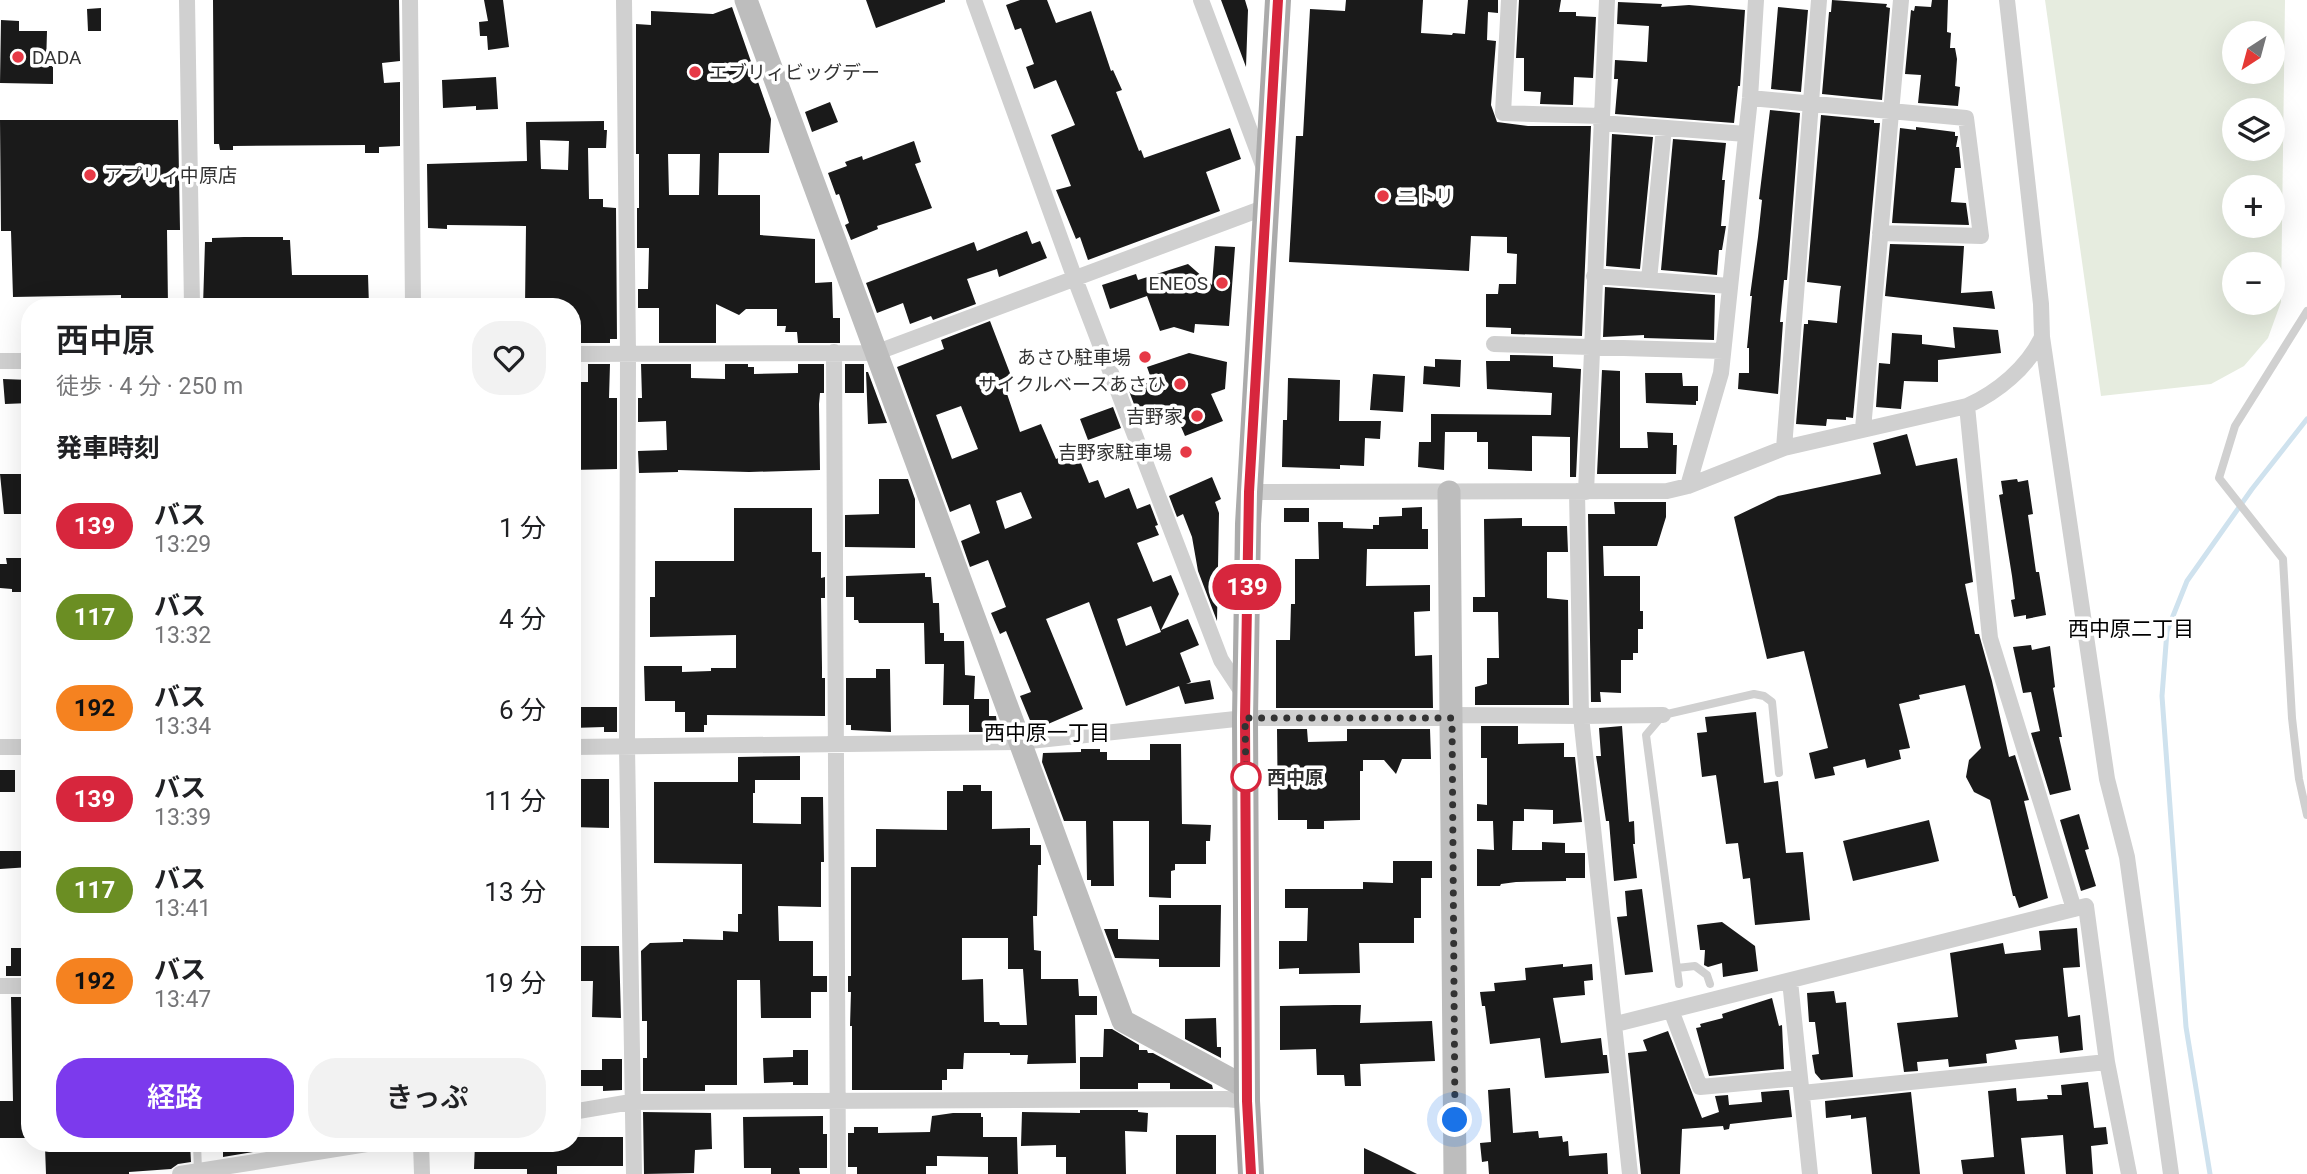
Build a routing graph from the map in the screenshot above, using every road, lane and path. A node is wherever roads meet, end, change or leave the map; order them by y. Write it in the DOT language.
graph roads {
  1 [pos="187,0"];
  2 [pos="410,0"];
  3 [pos="624,0"];
  4 [pos="746,0"];
  5 [pos="974,0"];
  6 [pos="1201,0"];
  7 [pos="1278,0"];
  8 [pos="1509,0"];
  9 [pos="1607,0"];
  10 [pos="1756,0"];
  11 [pos="1819,0"];
  12 [pos="1901,0"];
  13 [pos="2007,0"];
  14 [pos="1750,98"];
  15 [pos="1811,105"];
  16 [pos="1891,111"];
  17 [pos="1602,120"];
  18 [pos="1664,128"];
  19 [pos="1746,134"];
  20 [pos="1268,177"];
  21 [pos="1266,207"];
  22 [pos="1880,233"];
  23 [pos="1594,276"];
  24 [pos="1075,279"];
  25 [pos="1649,280"];
  26 [pos="1730,286"];
  27 [pos="192,298"];
  28 [pos="413,298"];
  29 [pos="2307,311"];
  30 [pos="2042,337"];
  31 [pos="1494,344"];
  32 [pos="1592,348"];
  33 [pos="1723,351"];
  34 [pos="834,352"];
  35 [pos="875,353"];
  36 [pos="581,354"];
  37 [pos="628,354"];
  38 [pos="0,361"];
  39 [pos="21,361"];
  40 [pos="1967,407"];
  41 [pos="1863,429"];
  42 [pos="1784,448"];
  43 [pos="1688,486"];
  44 [pos="1582,491"];
  45 [pos="1249,492"];
  46 [pos="1449,492"];
  47 [pos="1245,708"];
  48 [pos="1663,715"];
  49 [pos="1452,716"];
  50 [pos="1581,716"];
  51 [pos="1020,742"];
  52 [pos="835,745"];
  53 [pos="0,747"];
  54 [pos="21,747"];
  55 [pos="581,747"];
  56 [pos="626,747"];
  57 [pos="1779,773"];
  58 [pos="2307,815"];
  59 [pos="2074,909"];
  60 [pos="1677,968"];
  61 [pos="1790,981"];
  62 [pos="1679,984"];
  63 [pos="1710,984"];
  64 [pos="0,986"];
  65 [pos="21,986"];
  66 [pos="1671,1010"];
  67 [pos="1616,1024"];
  68 [pos="2106,1062"];
  69 [pos="1801,1085"];
  70 [pos="1247,1095"];
  71 [pos="631,1102"];
  72 [pos="838,1102"];
  73 [pos="581,1110"];
  74 [pos="201,1152"];
  75 [pos="320,1152"];
  76 [pos="421,1152"];
  77 [pos="208,1171"];
  78 [pos="180,1174"];
  79 [pos="422,1174"];
  80 [pos="634,1174"];
  81 [pos="838,1174"];
  82 [pos="1251,1174"];
  83 [pos="1455,1174"];
  84 [pos="1630,1174"];
  85 [pos="1810,1174"];
  86 [pos="2129,1174"];
  87 [pos="2171,1174"];
  1 -- 27 [label="street"];
  2 -- 28 [label="street"];
  3 -- 37 [label="street"];
  4 -- 35 [label="street"];
  5 -- 24 [label="street"];
  6 -- 20 [label="street"];
  7 -- 20 [label="main road"];
  8 -- 17 [label="street"];
  9 -- 17 [label="street"];
  10 -- 14 [label="street"];
  11 -- 15 [label="street"];
  12 -- 16 [label="street"];
  13 -- 30 [label="street"];
  14 -- 15 [label="street"];
  14 -- 19 [label="street"];
  15 -- 16 [label="street"];
  15 -- 42 [label="street"];
  16 -- 22 [label="street"];
  16 -- 22 [label="street"];
  17 -- 18 [label="street"];
  17 -- 23 [label="street"];
  18 -- 19 [label="street"];
  18 -- 25 [label="street"];
  19 -- 26 [label="street"];
  20 -- 21 [label="main road"];
  21 -- 24 [label="street"];
  21 -- 45 [label="main road"];
  22 -- 41 [label="street"];
  23 -- 25 [label="street"];
  23 -- 32 [label="street"];
  24 -- 35 [label="street"];
  24 -- 47 [label="street"];
  25 -- 26 [label="street"];
  26 -- 33 [label="street"];
  29 -- 58 [label="lane"];
  30 -- 40 [label="street"];
  30 -- 87 [label="street"];
  31 -- 32 [label="street"];
  32 -- 33 [label="street"];
  32 -- 44 [label="street"];
  33 -- 43 [label="street"];
  34 -- 35 [label="street"];
  34 -- 37 [label="street"];
  34 -- 52 [label="street"];
  35 -- 51 [label="street"];
  36 -- 37 [label="street"];
  37 -- 56 [label="street"];
  38 -- 39 [label="street"];
  40 -- 41 [label="street"];
  40 -- 59 [label="street"];
  41 -- 42 [label="street"];
  42 -- 43 [label="street"];
  43 -- 44 [label="street"];
  44 -- 46 [label="street"];
  44 -- 50 [label="street"];
  45 -- 46 [label="street"];
  45 -- 47 [label="main road"];
  46 -- 49 [label="street"];
  47 -- 49 [label="street"];
  47 -- 51 [label="street"];
  47 -- 70 [label="main road"];
  48 -- 50 [label="street"];
  48 -- 57 [label="lane"];
  48 -- 60 [label="lane"];
  49 -- 50 [label="street"];
  49 -- 83 [label="street"];
  50 -- 67 [label="street"];
  51 -- 52 [label="street"];
  51 -- 70 [label="street"];
  52 -- 56 [label="street"];
  52 -- 72 [label="street"];
  53 -- 54 [label="street"];
  55 -- 56 [label="street"];
  56 -- 71 [label="street"];
  59 -- 61 [label="street"];
  59 -- 68 [label="street"];
  60 -- 62 [label="lane"];
  60 -- 63 [label="lane"];
  61 -- 66 [label="street"];
  61 -- 69 [label="street"];
  64 -- 65 [label="street"];
  66 -- 67 [label="street"];
  66 -- 69 [label="street"];
  67 -- 84 [label="street"];
  68 -- 69 [label="street"];
  68 -- 86 [label="street"];
  69 -- 85 [label="street"];
  70 -- 72 [label="street"];
  70 -- 82 [label="main road"];
  71 -- 72 [label="street"];
  71 -- 73 [label="street"];
  71 -- 80 [label="street"];
  72 -- 81 [label="street"];
  74 -- 77 [label="lane"];
  75 -- 77 [label="street"];
  76 -- 79 [label="street"];
  77 -- 78 [label="street"];
}
